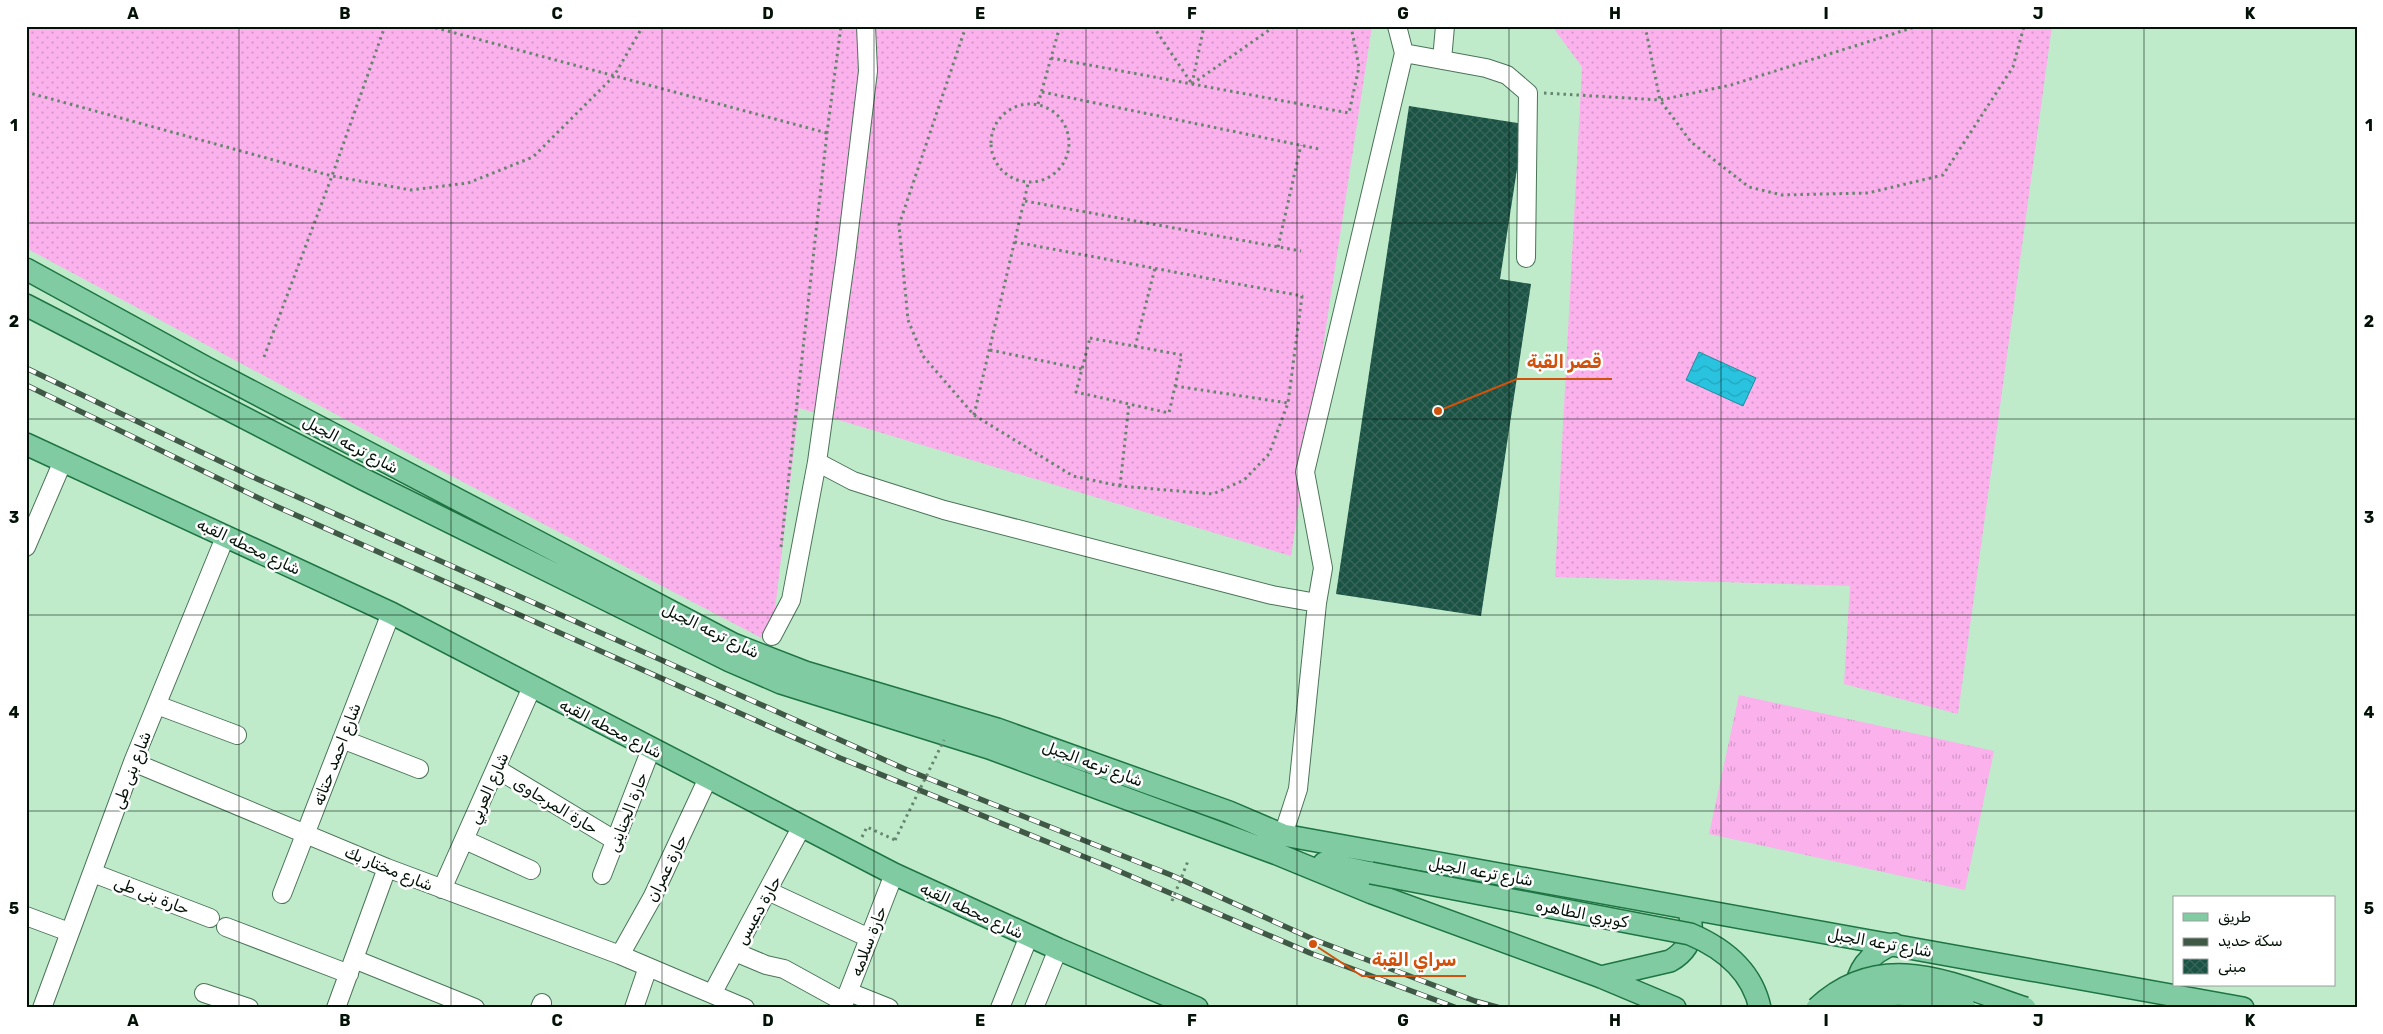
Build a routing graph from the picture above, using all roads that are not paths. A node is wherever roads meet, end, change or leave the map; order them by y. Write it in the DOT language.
graph roads {
  1 [pos="866,26"];
  2 [pos="1397,26"];
  3 [pos="1445,26"];
  4 [pos="1404,53"];
  5 [pos="1442,60"];
  6 [pos="1526,258"];
  7 [pos="26,269"];
  8 [pos="26,305"];
  9 [pos="26,444"];
  10 [pos="63,461"];
  11 [pos="817,462"];
  12 [pos="226,535"];
  13 [pos="26,546"];
  14 [pos="1317,603"];
  15 [pos="391,613"];
  16 [pos="772,636"];
  17 [pos="532,687"];
  18 [pos="157,705"];
  19 [pos="236,735"];
  20 [pos="342,739"];
  21 [pos="651,748"];
  22 [pos="133,762"];
  23 [pos="419,769"];
  24 [pos="497,769"];
  25 [pos="708,778"];
  26 [pos="802,826"];
  27 [pos="306,834"];
  28 [pos="465,840"];
  29 [pos="616,841"];
  30 [pos="1280,844"];
  31 [pos="387,868"];
  32 [pos="531,870"];
  33 [pos="93,872"];
  34 [pos="1371,873"];
  35 [pos="894,874"];
  36 [pos="602,875"];
  37 [pos="442,889"];
  38 [pos="768,891"];
  39 [pos="282,894"];
  40 [pos="1684,909"];
  41 [pos="26,916"];
  42 [pos="210,918"];
  43 [pos="226,927"];
  44 [pos="69,932"];
  45 [pos="1029,936"];
  46 [pos="869,938"];
  47 [pos="1894,944"];
  48 [pos="1058,949"];
  49 [pos="735,952"];
  50 [pos="620,955"];
  51 [pos="351,966"];
  52 [pos="648,967"];
  53 [pos="1601,977"];
  54 [pos="204,992"];
  55 [pos="712,994"];
  56 [pos="845,1001"];
  57 [pos="42,1008"];
  58 [pos="249,1008"];
  59 [pos="336,1008"];
  60 [pos="475,1008"];
  61 [pos="634,1008"];
  62 [pos="745,1008"];
  63 [pos="889,1008"];
  64 [pos="1000,1008"];
  65 [pos="1034,1008"];
  66 [pos="1197,1008"];
  67 [pos="1675,1008"];
  68 [pos="1760,1008"];
  69 [pos="1817,1008"];
  70 [pos="1847,1008"];
  71 [pos="1861,1008"];
  72 [pos="1966,1008"];
  73 [pos="2025,1008"];
  74 [pos="2243,1008"];
  1 -- 11 [label="street"];
  2 -- 4 [label="street"];
  3 -- 5 [label="street"];
  4 -- 5 [label="street"];
  4 -- 14 [label="street"];
  5 -- 6 [label="street"];
  7 -- 30 [label="main road, شارع ترعه الجبل"];
  8 -- 30 [label="main road, شارع ترعه الجبل"];
  9 -- 10 [label="main road, شارع محطه القبه"];
  10 -- 12 [label="main road, شارع محطه القبه"];
  10 -- 13 [label="street"];
  11 -- 14 [label="street"];
  11 -- 16 [label="street"];
  12 -- 15 [label="main road, شارع محطه القبه"];
  12 -- 18 [label="street, شارع بنى طى"];
  14 -- 30 [label="street"];
  15 -- 17 [label="main road, شارع محطه القبه"];
  15 -- 20 [label="street, شارع احمد حتاته"];
  17 -- 21 [label="main road, شارع محطه القبه"];
  17 -- 24 [label="street, شارع العربي"];
  18 -- 19 [label="street"];
  18 -- 22 [label="street, شارع بنى طى"];
  20 -- 23 [label="street"];
  20 -- 27 [label="street, شارع احمد حتاته"];
  21 -- 25 [label="main road, شارع محطه القبه"];
  21 -- 29 [label="street, حارة الجناينى"];
  22 -- 27 [label="street, شارع مختار بك"];
  22 -- 33 [label="street, شارع بنى طى"];
  24 -- 28 [label="street, شارع العربي"];
  24 -- 29 [label="street, حارة المرجاوى"];
  25 -- 26 [label="main road, شارع محطه القبه"];
  25 -- 50 [label="street, حارة عمران"];
  26 -- 35 [label="main road, شارع محطه القبه"];
  26 -- 38 [label="street, حارة دعبس"];
  27 -- 31 [label="street, شارع مختار بك"];
  27 -- 39 [label="street, شارع احمد حتاته"];
  28 -- 32 [label="street"];
  28 -- 37 [label="street, شارع العربي"];
  29 -- 36 [label="street, حارة الجناينى"];
  30 -- 34 [label="main road, شارع ترعه الجبل"];
  30 -- 40 [label="main road, شارع ترعه الجبل"];
  30 -- 53 [label="main road, شارع ترعه الجبل"];
  31 -- 37 [label="street, شارع مختار بك"];
  31 -- 51 [label="street"];
  33 -- 42 [label="street, حارة بنى طى"];
  33 -- 44 [label="street, شارع بنى طى"];
  34 -- 68 [label="main road, كوبري الطاهره, bridge"];
  35 -- 45 [label="main road, شارع محطه القبه"];
  35 -- 46 [label="street, حارة سلامه"];
  37 -- 50 [label="street, شارع مختار بك"];
  38 -- 46 [label="street"];
  38 -- 49 [label="street, حارة دعبس"];
  40 -- 47 [label="main road, شارع ترعه الجبل"];
  40 -- 53 [label="main road"];
  41 -- 44 [label="street"];
  43 -- 51 [label="street"];
  44 -- 57 [label="street, شارع بنى طى"];
  45 -- 48 [label="main road, شارع محطه القبه"];
  45 -- 64 [label="street"];
  46 -- 56 [label="street, حارة سلامه"];
  47 -- 71 [label="main road"];
  47 -- 74 [label="main road, شارع ترعه الجبل"];
  48 -- 65 [label="street"];
  48 -- 66 [label="main road, شارع محطه القبه"];
  49 -- 55 [label="street, حارة دعبس"];
  49 -- 56 [label="street"];
  50 -- 52 [label="street, شارع مختار بك"];
  51 -- 59 [label="street"];
  51 -- 60 [label="street"];
  52 -- 55 [label="street, شارع مختار بك"];
  52 -- 61 [label="street"];
  53 -- 67 [label="main road, شارع ترعه الجبل"];
  54 -- 58 [label="street"];
  55 -- 62 [label="street, شارع مختار بك"];
  56 -- 63 [label="street"];
  69 -- 73 [label="main road, bridge"];
  70 -- 72 [label="main road, bridge"];
}
